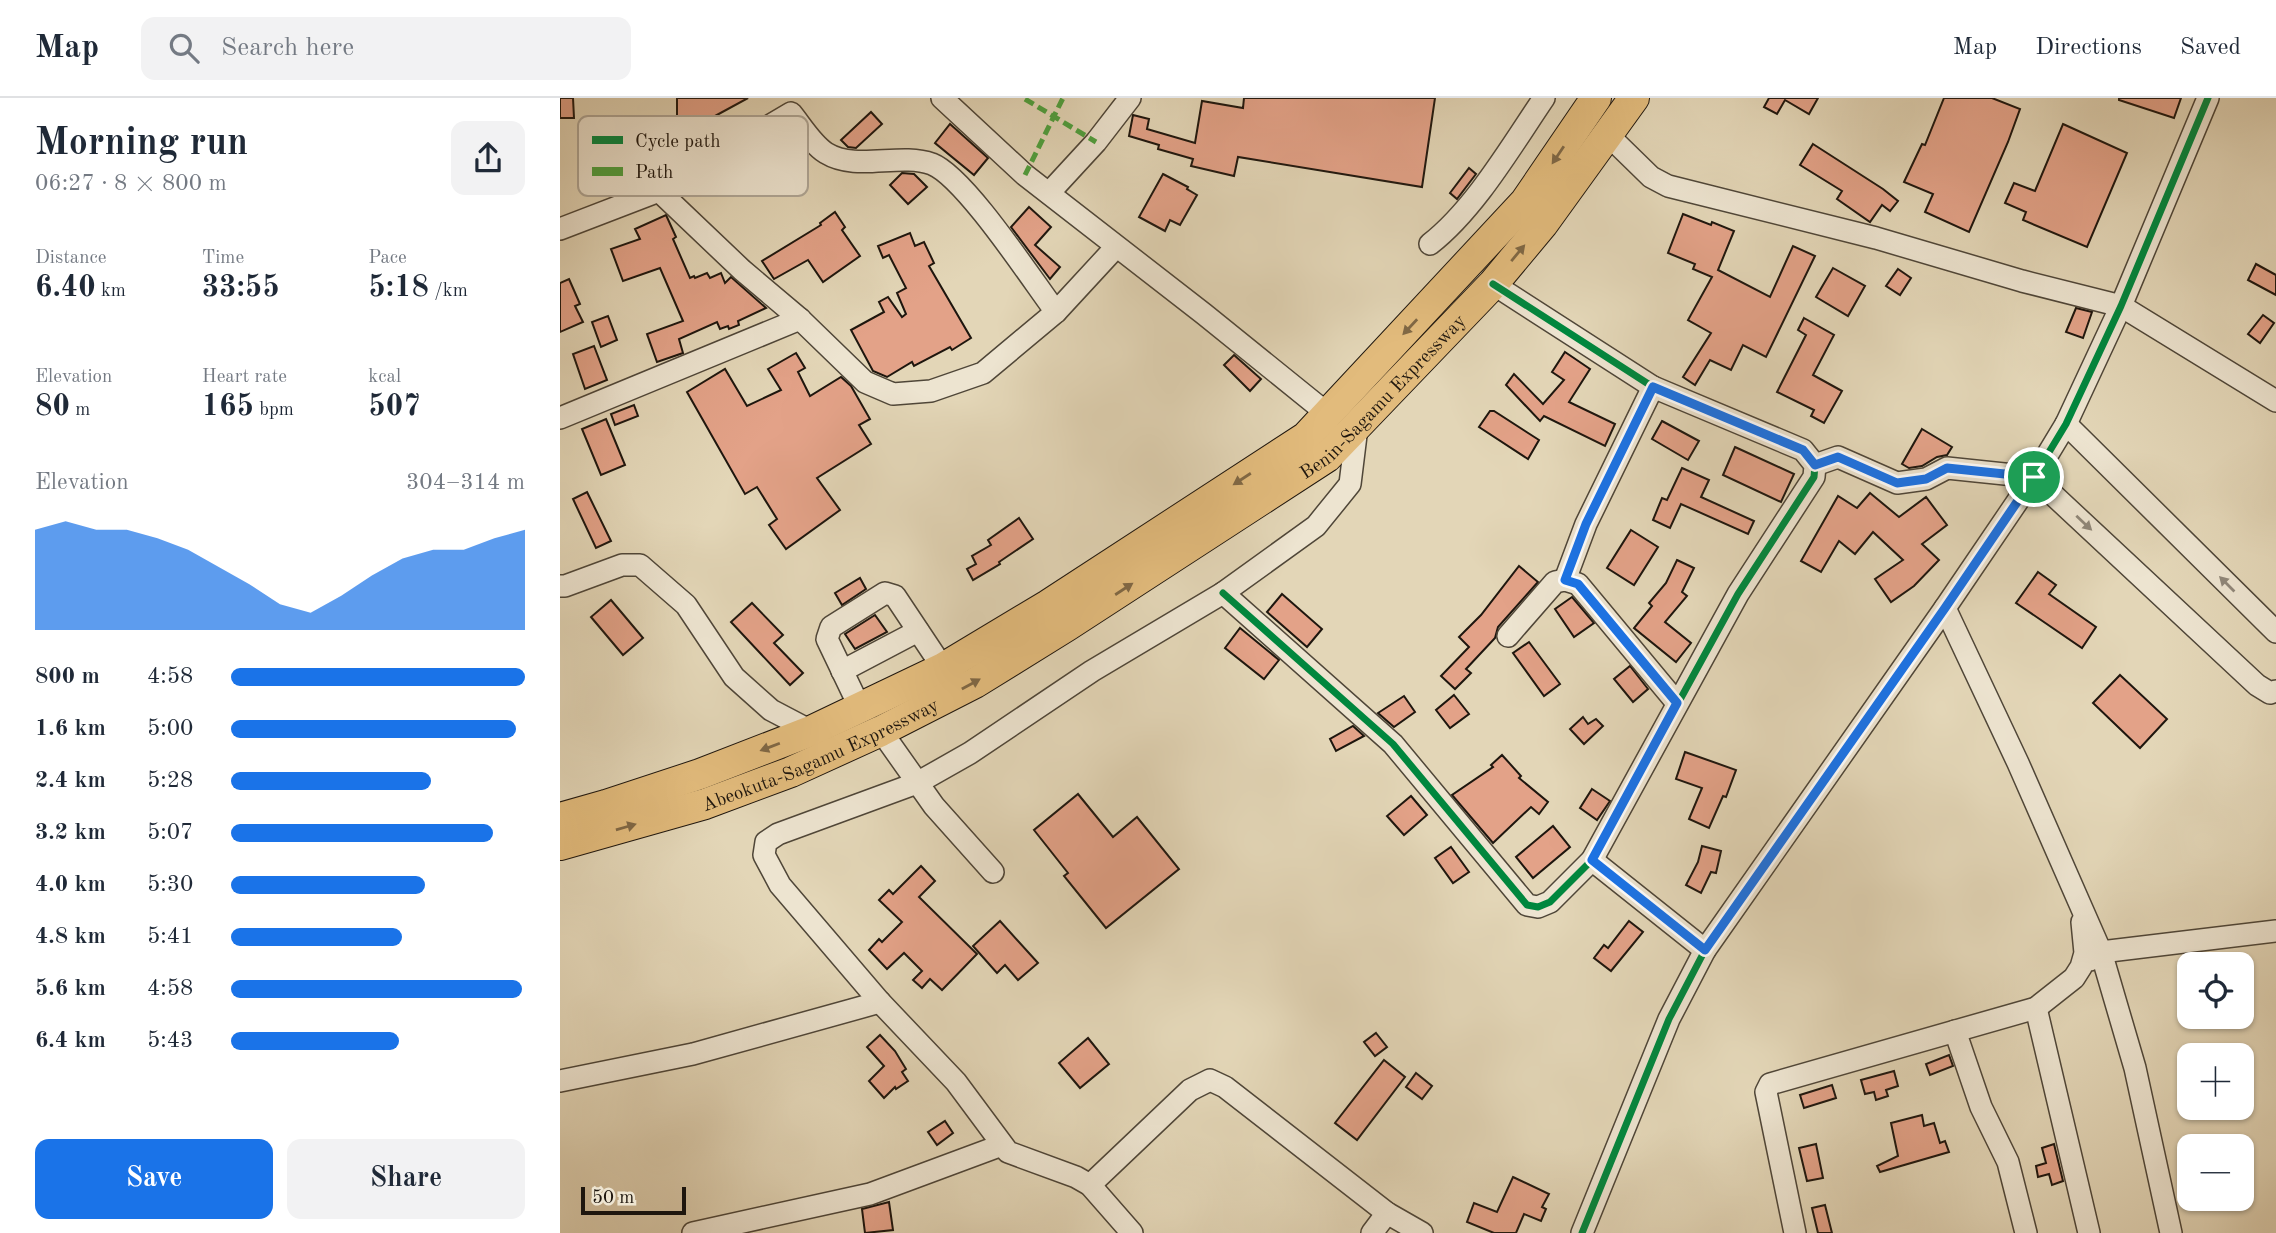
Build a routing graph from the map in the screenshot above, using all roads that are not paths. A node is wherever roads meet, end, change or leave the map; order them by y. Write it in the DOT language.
graph roads {
  1 [pos="942,98"];
  2 [pos="1130,98"];
  3 [pos="1544,98"];
  4 [pos="1596,98"];
  5 [pos="1634,98"];
  6 [pos="2208,98"];
  7 [pos="787,105"];
  8 [pos="771,116"];
  9 [pos="808,130"];
  10 [pos="1609,136"];
  11 [pos="1049,193"];
  12 [pos="646,196"];
  13 [pos="664,196"];
  14 [pos="560,229"];
  15 [pos="1430,244"];
  16 [pos="1116,247"];
  17 [pos="1493,284"];
  18 [pos="2121,306"];
  19 [pos="1056,312"];
  20 [pos="800,318"];
  21 [pos="1653,387"];
  22 [pos="2276,401"];
  23 [pos="1329,415"];
  24 [pos="560,418"];
  25 [pos="2066,424"];
  26 [pos="1357,427"];
  27 [pos="1815,465"];
  28 [pos="2034,477"];
  29 [pos="1565,580"];
  30 [pos="560,586"];
  31 [pos="1223,593"];
  32 [pos="1945,608"];
  33 [pos="1058,615"];
  34 [pos="918,631"];
  35 [pos="2276,632"];
  36 [pos="1508,636"];
  37 [pos="943,668"];
  38 [pos="842,671"];
  39 [pos="2276,691"];
  40 [pos="1677,703"];
  41 [pos="860,708"];
  42 [pos="811,731"];
  43 [pos="881,731"];
  44 [pos="917,783"];
  45 [pos="560,818"];
  46 [pos="560,845"];
  47 [pos="1592,860"];
  48 [pos="993,872"];
  49 [pos="2079,899"];
  50 [pos="2276,931"];
  51 [pos="1705,950"];
  52 [pos="2101,952"];
  53 [pos="2081,967"];
  54 [pos="880,1002"];
  55 [pos="2036,1009"];
  56 [pos="1955,1031"];
  57 [pos="560,1081"];
  58 [pos="1002,1145"];
  59 [pos="1090,1185"];
  60 [pos="1387,1213"];
  61 [pos="693,1233"];
  62 [pos="1132,1233"];
  63 [pos="1372,1233"];
  64 [pos="1422,1233"];
  65 [pos="1581,1233"];
  66 [pos="1795,1233"];
  67 [pos="2026,1233"];
  68 [pos="2089,1233"];
  69 [pos="2171,1233"];
  1 -- 11 [label="street"];
  2 -- 11 [label="street"];
  3 -- 15 [label="street"];
  4 -- 23 [label="highway, Benin-Sagamu Expressway, one-way"];
  5 -- 10 [label="highway, Benin-Sagamu Expressway"];
  6 -- 18 [label="street"];
  7 -- 8 [label="street"];
  9 -- 19 [label="street"];
  17 -- 10 [label="highway, Benin-Sagamu Expressway, one-way"];
  10 -- 18 [label="street"];
  11 -- 16 [label="street"];
  12 -- 14 [label="street"];
  13 -- 20 [label="street"];
  16 -- 19 [label="street"];
  16 -- 23 [label="street"];
  17 -- 21 [label="street"];
  17 -- 26 [label="highway, Benin-Sagamu Expressway"];
  18 -- 22 [label="street"];
  18 -- 25 [label="street"];
  19 -- 20 [label="street"];
  20 -- 24 [label="street"];
  21 -- 27 [label="street"];
  21 -- 29 [label="street"];
  23 -- 33 [label="highway, Benin-Sagamu Expressway, one-way"];
  25 -- 28 [label="street"];
  35 -- 25 [label="street, one-way"];
  26 -- 31 [label="street"];
  33 -- 26 [label="highway, Benin-Sagamu Expressway, one-way"];
  27 -- 28 [label="street"];
  27 -- 40 [label="street"];
  28 -- 32 [label="street"];
  28 -- 39 [label="street, one-way"];
  29 -- 36 [label="street"];
  29 -- 40 [label="street"];
  30 -- 42 [label="street"];
  31 -- 44 [label="street"];
  31 -- 47 [label="street"];
  32 -- 49 [label="street"];
  32 -- 51 [label="street"];
  33 -- 37 [label="highway, Abeokuta-Sagamu Expressway"];
  43 -- 33 [label="highway, Abeokuta-Sagamu Expressway, one-way"];
  34 -- 37 [label="street"];
  34 -- 38 [label="street"];
  34 -- 38 [label="street"];
  37 -- 41 [label="highway, Abeokuta-Sagamu Expressway"];
  38 -- 41 [label="street"];
  40 -- 47 [label="street"];
  41 -- 42 [label="highway, Abeokuta-Sagamu Expressway"];
  42 -- 45 [label="highway, Abeokuta-Sagamu Expressway, one-way"];
  43 -- 44 [label="street"];
  46 -- 43 [label="highway, Abeokuta-Sagamu Expressway, one-way"];
  44 -- 48 [label="street"];
  44 -- 54 [label="street"];
  47 -- 51 [label="street"];
  49 -- 52 [label="street"];
  49 -- 53 [label="street"];
  50 -- 52 [label="street"];
  51 -- 65 [label="street"];
  52 -- 53 [label="street"];
  52 -- 69 [label="street"];
  53 -- 55 [label="street"];
  54 -- 57 [label="street"];
  54 -- 58 [label="street"];
  55 -- 56 [label="street"];
  55 -- 68 [label="street"];
  56 -- 66 [label="street"];
  56 -- 67 [label="street"];
  58 -- 59 [label="street"];
  58 -- 61 [label="street"];
  59 -- 60 [label="street"];
  59 -- 62 [label="street"];
  60 -- 63 [label="street"];
  60 -- 64 [label="street"];
}
